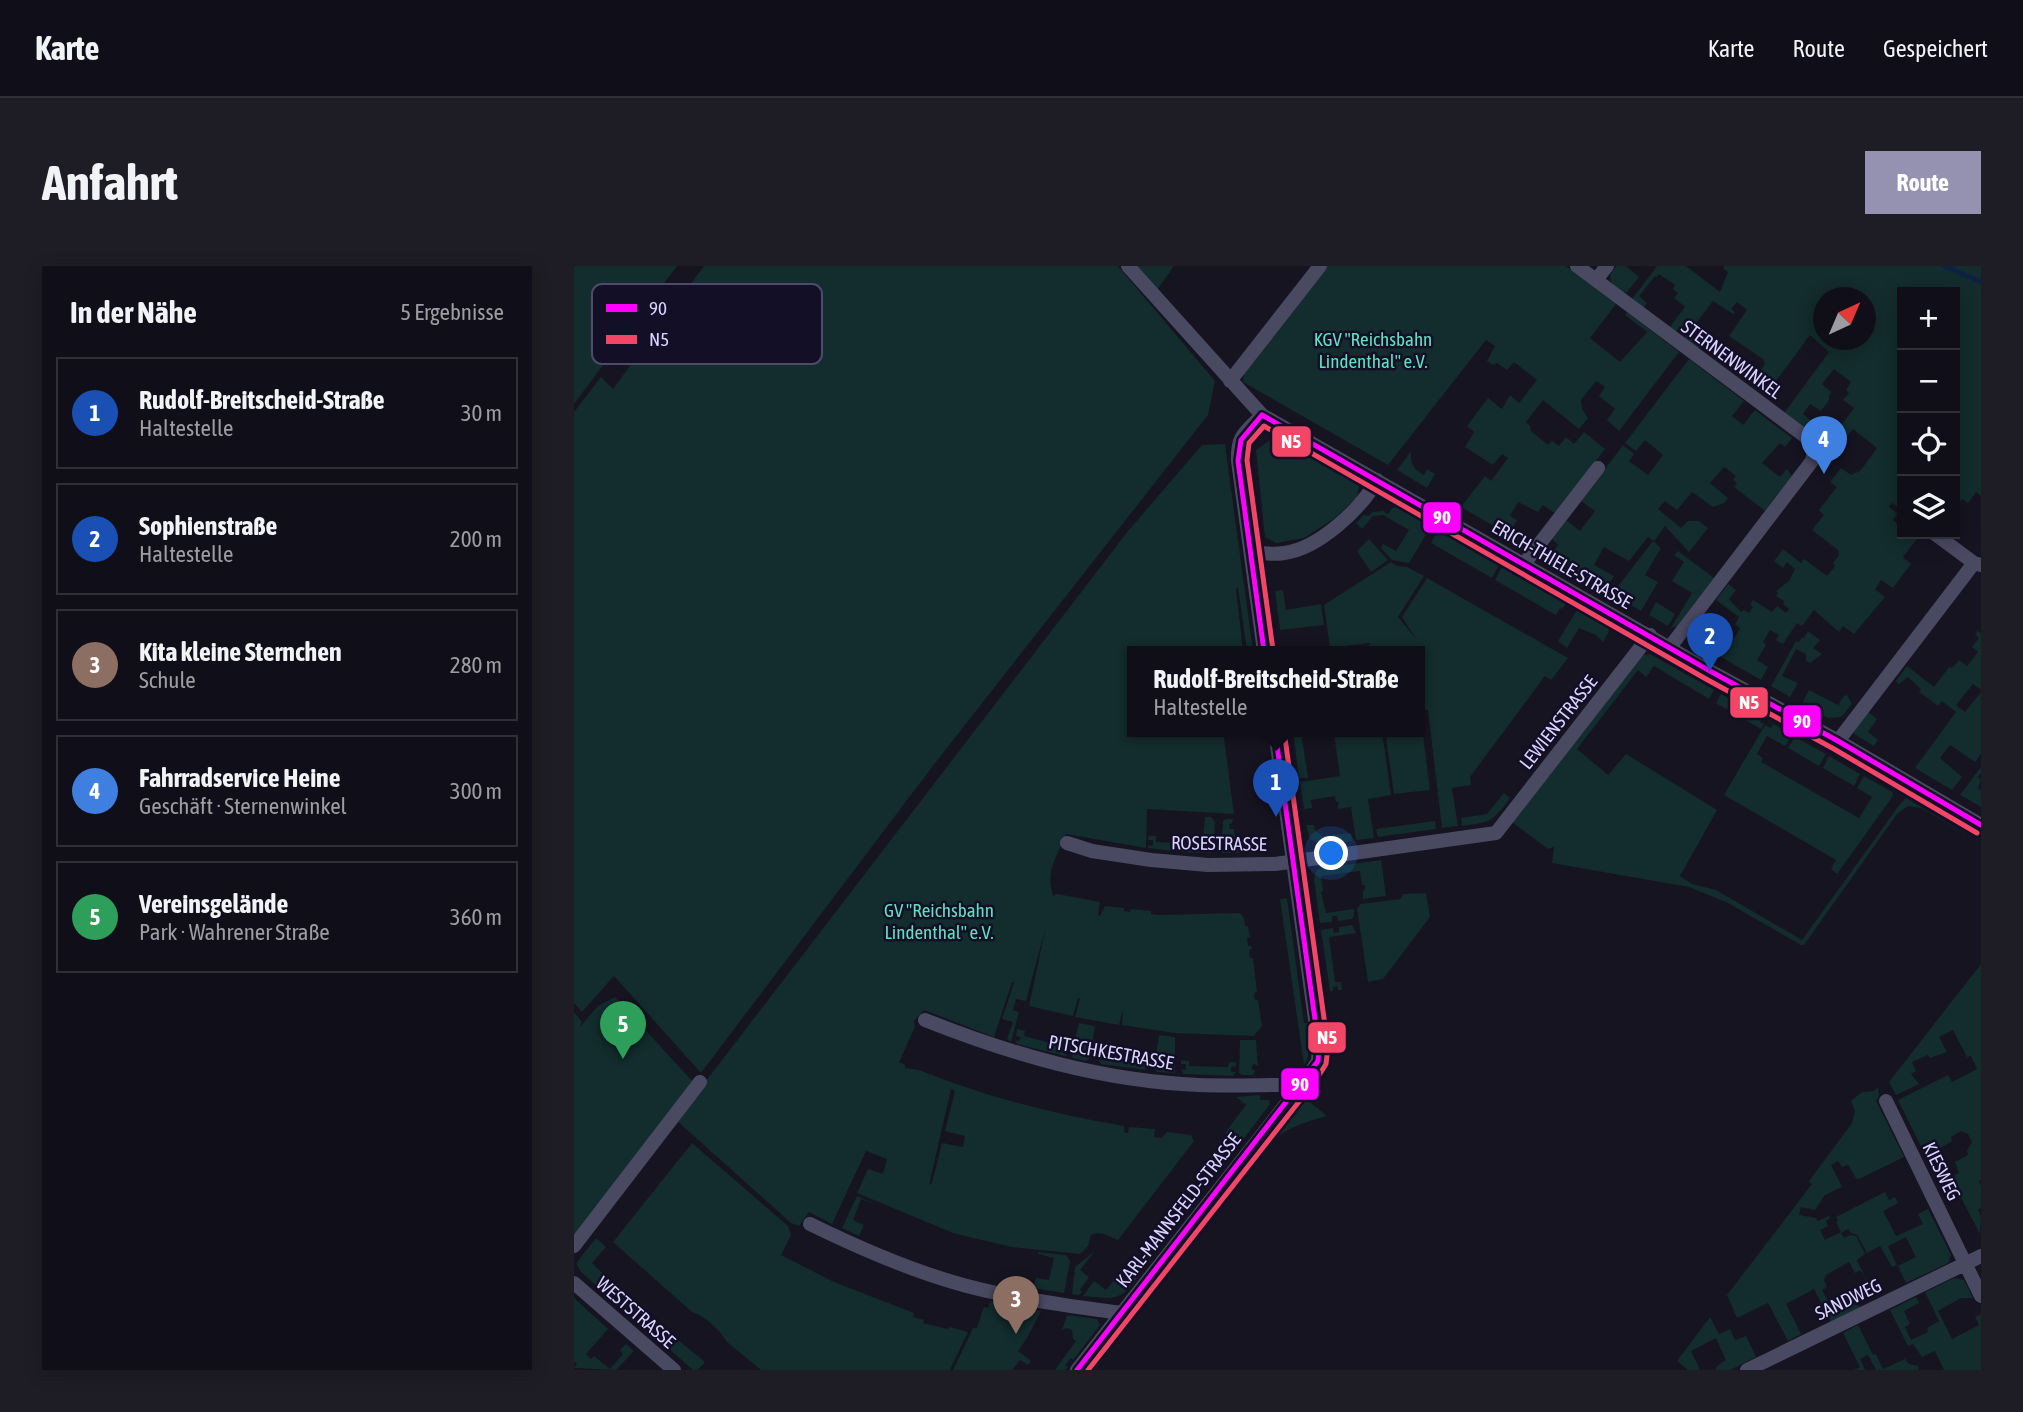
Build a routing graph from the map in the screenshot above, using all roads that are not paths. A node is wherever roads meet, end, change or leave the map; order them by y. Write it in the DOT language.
graph roads {
  1 [pos="1128,266"];
  2 [pos="1320,266"];
  3 [pos="1577,266"];
  4 [pos="1607,266"];
  5 [pos="1596,280"];
  6 [pos="1230,381"];
  7 [pos="1262,415"];
  8 [pos="1598,468"];
  9 [pos="1377,480"];
  10 [pos="1942,539"];
  11 [pos="1251,552"];
  12 [pos="1524,564"];
  13 [pos="1977,564"];
  14 [pos="1650,635"];
  15 [pos="1263,646"];
  16 [pos="1670,647"];
  17 [pos="1276,737"];
  18 [pos="1838,741"];
  19 [pos="1981,825"];
  20 [pos="1496,833"];
  21 [pos="1067,843"];
  22 [pos="1293,861"];
  23 [pos="925,1020"];
  24 [pos="700,1082"];
  25 [pos="1297,1090"];
  26 [pos="1886,1101"];
  27 [pos="810,1224"];
  28 [pos="574,1246"];
  29 [pos="1981,1256"];
  30 [pos="1965,1263"];
  31 [pos="574,1283"];
  32 [pos="1981,1296"];
  33 [pos="1120,1313"];
  34 [pos="674,1370"];
  35 [pos="1077,1370"];
  36 [pos="1746,1370"];
  1 -- 6 [label="street, ERICH-THIELE-STRASSE"];
  2 -- 6 [label="street"];
  3 -- 5 [label="street, STERNENWINKEL"];
  4 -- 5 [label="street"];
  5 -- 16 [label="street, STERNENWINKEL"];
  6 -- 7 [label="street, ERICH-THIELE-STRASSE"];
  7 -- 9 [label="street, ERICH-THIELE-STRASSE"];
  7 -- 11 [label="street"];
  8 -- 12 [label="street"];
  9 -- 11 [label="street"];
  9 -- 12 [label="street, ERICH-THIELE-STRASSE"];
  10 -- 13 [label="street"];
  11 -- 15 [label="street"];
  12 -- 14 [label="street, ERICH-THIELE-STRASSE"];
  13 -- 18 [label="street"];
  14 -- 16 [label="street, ERICH-THIELE-STRASSE"];
  14 -- 20 [label="street, LEWIENSTRASSE"];
  16 -- 18 [label="street, ERICH-THIELE-STRASSE"];
  17 -- 22 [label="street"];
  18 -- 19 [label="street, ERICH-THIELE-STRASSE"];
  20 -- 22 [label="street, ROSESTRASSE"];
  21 -- 22 [label="street, ROSESTRASSE"];
  22 -- 25 [label="street, KARL-MANNSFELD-STRASSE"];
  23 -- 25 [label="street, PITSCHKESTRASSE"];
  24 -- 28 [label="street"];
  25 -- 33 [label="street, KARL-MANNSFELD-STRASSE"];
  26 -- 30 [label="street, KIESWEG"];
  27 -- 33 [label="street"];
  29 -- 30 [label="street, SANDWEG"];
  30 -- 32 [label="street, KIESWEG"];
  30 -- 36 [label="street, SANDWEG"];
  31 -- 34 [label="street, WESTSTRASSE"];
  33 -- 35 [label="street, KARL-MANNSFELD-STRASSE"];
}
